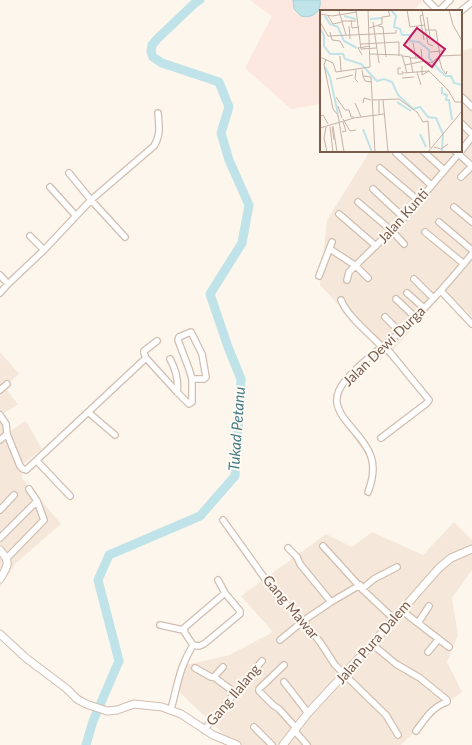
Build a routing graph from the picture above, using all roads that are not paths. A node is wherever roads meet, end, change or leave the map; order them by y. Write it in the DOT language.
graph roads {
  1 [pos="427,0"];
  2 [pos="450,0"];
  3 [pos="472,2"];
  4 [pos="438,10"];
  5 [pos="440,10"];
  6 [pos="462,10"];
  7 [pos="463,98"];
  8 [pos="472,107"];
  9 [pos="158,113"];
  10 [pos="462,124"];
  11 [pos="472,136"];
  12 [pos="462,148"];
  13 [pos="424,152"];
  14 [pos="459,152"];
  15 [pos="396,153"];
  16 [pos="472,166"];
  17 [pos="380,168"];
  18 [pos="444,170"];
  19 [pos="69,173"];
  20 [pos="461,177"];
  21 [pos="431,185"];
  22 [pos="50,187"];
  23 [pos="373,189"];
  24 [pos="91,200"];
  25 [pos="419,201"];
  26 [pos="358,202"];
  27 [pos="454,206"];
  28 [pos="339,214"];
  29 [pos="76,216"];
  30 [pos="404,218"];
  31 [pos="439,222"];
  32 [pos="472,222"];
  33 [pos="392,231"];
  34 [pos="425,232"];
  35 [pos="30,236"];
  36 [pos="125,237"];
  37 [pos="332,242"];
  38 [pos="404,244"];
  39 [pos="376,246"];
  40 [pos="330,249"];
  41 [pos="44,250"];
  42 [pos="472,250"];
  43 [pos="472,254"];
  44 [pos="464,264"];
  45 [pos="356,266"];
  46 [pos="0,275"];
  47 [pos="319,276"];
  48 [pos="368,278"];
  49 [pos="414,279"];
  50 [pos="347,280"];
  51 [pos="8,284"];
  52 [pos="441,291"];
  53 [pos="0,293"];
  54 [pos="407,293"];
  55 [pos="433,298"];
  56 [pos="396,299"];
  57 [pos="341,300"];
  58 [pos="424,308"];
  59 [pos="385,317"];
  60 [pos="415,317"];
  61 [pos="472,324"];
  62 [pos="400,332"];
  63 [pos="157,341"];
  64 [pos="383,346"];
  65 [pos="146,358"];
  66 [pos="170,359"];
  67 [pos="192,379"];
  68 [pos="7,384"];
  69 [pos="0,390"];
  70 [pos="177,392"];
  71 [pos="88,412"];
  72 [pos="0,415"];
  73 [pos="7,434"];
  74 [pos="115,434"];
  75 [pos="380,438"];
  76 [pos="0,440"];
  77 [pos="37,461"];
  78 [pos="29,489"];
  79 [pos="368,492"];
  80 [pos="14,496"];
  81 [pos="70,496"];
  82 [pos="37,501"];
  83 [pos="0,510"];
  84 [pos="223,520"];
  85 [pos="0,538"];
  86 [pos="323,546"];
  87 [pos="288,548"];
  88 [pos="472,549"];
  89 [pos="0,550"];
  90 [pos="7,558"];
  91 [pos="397,567"];
  92 [pos="0,579"];
  93 [pos="218,580"];
  94 [pos="361,587"];
  95 [pos="225,593"];
  96 [pos="331,602"];
  97 [pos="429,606"];
  98 [pos="401,610"];
  99 [pos="394,619"];
  100 [pos="303,621"];
  101 [pos="418,623"];
  102 [pos="160,625"];
  103 [pos="183,630"];
  104 [pos="0,634"];
  105 [pos="280,640"];
  106 [pos="438,640"];
  107 [pos="372,644"];
  108 [pos="193,645"];
  109 [pos="449,647"];
  110 [pos="428,652"];
  111 [pos="262,660"];
  112 [pos="284,665"];
  113 [pos="223,667"];
  114 [pos="195,668"];
  115 [pos="345,675"];
  116 [pos="214,677"];
  117 [pos="284,682"];
  118 [pos="234,692"];
  119 [pos="171,709"];
  120 [pos="308,713"];
  121 [pos="254,727"];
  122 [pos="295,729"];
  123 [pos="204,730"];
  124 [pos="416,731"];
  125 [pos="398,735"];
  126 [pos="237,745"];
  127 [pos="272,745"];
  128 [pos="283,745"];
  129 [pos="307,745"];
  1 -- 4 [label="street"];
  2 -- 5 [label="street"];
  3 -- 6 [label="street"];
  7 -- 8 [label="street"];
  9 -- 24 [label="street"];
  10 -- 11 [label="street"];
  11 -- 12 [label="street, Jalan Kunti"];
  13 -- 18 [label="street"];
  14 -- 16 [label="street"];
  14 -- 18 [label="street, Jalan Kunti"];
  15 -- 21 [label="street"];
  16 -- 20 [label="street"];
  17 -- 25 [label="street"];
  18 -- 21 [label="street, Jalan Kunti"];
  19 -- 24 [label="street"];
  21 -- 25 [label="street, Jalan Kunti"];
  22 -- 29 [label="street"];
  23 -- 30 [label="street"];
  24 -- 29 [label="street"];
  24 -- 36 [label="street"];
  25 -- 30 [label="street, Jalan Kunti"];
  26 -- 33 [label="street"];
  27 -- 32 [label="street"];
  28 -- 39 [label="street"];
  29 -- 41 [label="street"];
  30 -- 33 [label="street, Jalan Kunti"];
  31 -- 42 [label="street"];
  33 -- 38 [label="street"];
  33 -- 39 [label="street, Jalan Kunti"];
  34 -- 44 [label="street"];
  35 -- 41 [label="street"];
  37 -- 40 [label="street"];
  39 -- 45 [label="street, Jalan Kunti"];
  40 -- 45 [label="street"];
  40 -- 47 [label="street"];
  41 -- 51 [label="street"];
  43 -- 44 [label="street, Jalan Dewi Durga"];
  44 -- 52 [label="street, Jalan Dewi Durga"];
  45 -- 48 [label="street"];
  45 -- 50 [label="street, Jalan Kunti"];
  46 -- 51 [label="street"];
  49 -- 55 [label="street"];
  51 -- 53 [label="street"];
  52 -- 55 [label="street, Jalan Dewi Durga"];
  52 -- 61 [label="street"];
  54 -- 58 [label="street"];
  55 -- 58 [label="street, Jalan Dewi Durga"];
  56 -- 60 [label="street"];
  57 -- 64 [label="street"];
  58 -- 60 [label="street, Jalan Dewi Durga"];
  59 -- 62 [label="street"];
  60 -- 62 [label="street, Jalan Dewi Durga"];
  62 -- 64 [label="street, Jalan Dewi Durga"];
  63 -- 65 [label="street"];
  64 -- 75 [label="street"];
  64 -- 79 [label="street, Jalan Dewi Durga"];
  65 -- 70 [label="street"];
  65 -- 71 [label="street"];
  66 -- 70 [label="street"];
  67 -- 67 [label="street"];
  67 -- 70 [label="street"];
  68 -- 69 [label="street"];
  71 -- 74 [label="street"];
  71 -- 77 [label="street"];
  72 -- 73 [label="street"];
  73 -- 76 [label="street"];
  73 -- 77 [label="street"];
  77 -- 81 [label="street"];
  78 -- 82 [label="street"];
  80 -- 83 [label="street"];
  82 -- 85 [label="street"];
  82 -- 90 [label="street"];
  84 -- 100 [label="street, Gang Mawar"];
  86 -- 94 [label="street"];
  87 -- 96 [label="street"];
  88 -- 98 [label="street, Jalan Pura Dalem"];
  89 -- 90 [label="street"];
  90 -- 92 [label="street"];
  91 -- 94 [label="street"];
  93 -- 95 [label="street"];
  94 -- 96 [label="street"];
  94 -- 99 [label="street"];
  95 -- 103 [label="street"];
  95 -- 108 [label="street"];
  96 -- 100 [label="street"];
  97 -- 101 [label="street"];
  98 -- 99 [label="street, Jalan Pura Dalem"];
  98 -- 101 [label="street"];
  99 -- 107 [label="street, Jalan Pura Dalem"];
  100 -- 105 [label="street"];
  100 -- 115 [label="street, Gang Mawar"];
  101 -- 106 [label="street"];
  102 -- 103 [label="street"];
  103 -- 108 [label="street"];
  104 -- 119 [label="street"];
  106 -- 109 [label="street"];
  106 -- 110 [label="street"];
  107 -- 115 [label="street, Jalan Pura Dalem"];
  107 -- 124 [label="street"];
  108 -- 119 [label="street"];
  111 -- 118 [label="street, Gang Ilalang"];
  112 -- 122 [label="street"];
  113 -- 116 [label="street"];
  114 -- 116 [label="street"];
  115 -- 120 [label="street, Jalan Pura Dalem"];
  115 -- 125 [label="street, Gang Mawar"];
  116 -- 118 [label="street"];
  117 -- 120 [label="street"];
  118 -- 123 [label="street, Gang Ilalang"];
  119 -- 123 [label="street"];
  120 -- 122 [label="street, Jalan Pura Dalem"];
  121 -- 127 [label="street"];
  122 -- 128 [label="street, Jalan Pura Dalem"];
  122 -- 129 [label="street"];
  123 -- 126 [label="street"];
}
